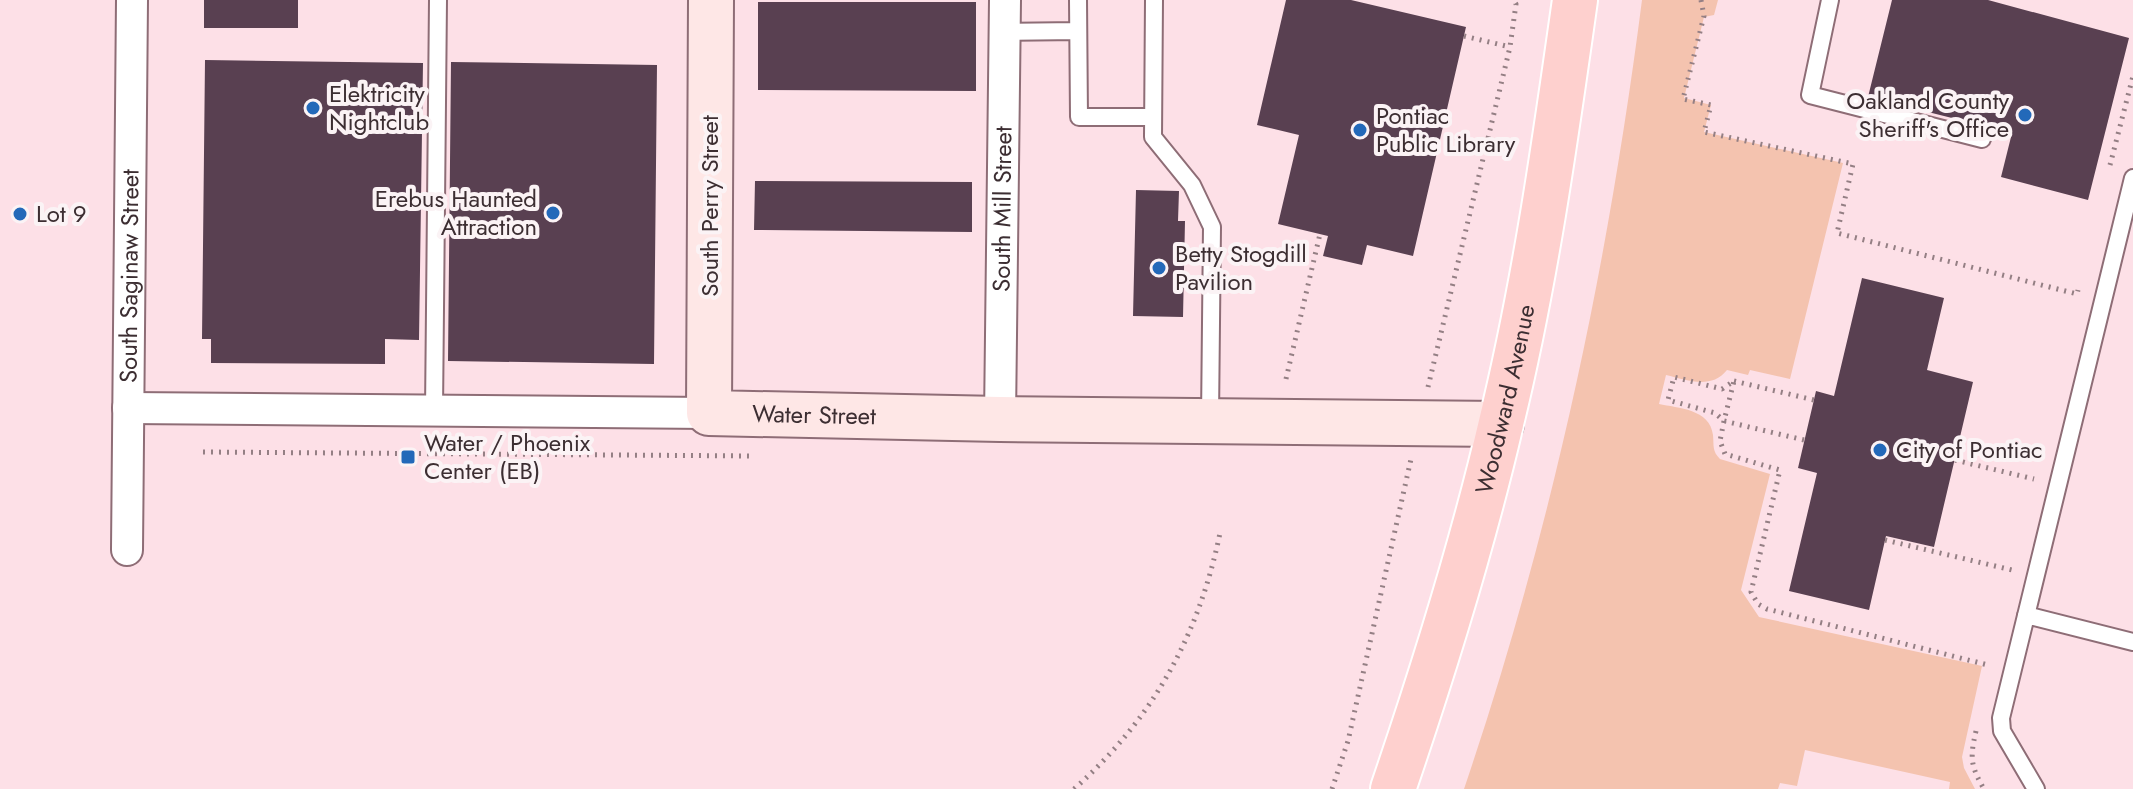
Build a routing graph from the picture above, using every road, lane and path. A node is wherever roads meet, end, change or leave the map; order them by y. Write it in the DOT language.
graph roads {
  1 [pos="132,0"];
  2 [pos="438,0"];
  3 [pos="711,0"];
  4 [pos="1005,0"];
  5 [pos="1078,0"];
  6 [pos="1154,0"];
  7 [pos="1575,0"];
  8 [pos="1701,0"];
  9 [pos="1830,0"];
  10 [pos="1078,31"];
  11 [pos="1005,32"];
  12 [pos="1464,36"];
  13 [pos="1510,47"];
  14 [pos="2133,76"];
  15 [pos="1152,117"];
  16 [pos="1982,139"];
  17 [pos="2107,178"];
  18 [pos="2132,189"];
  19 [pos="1320,234"];
  20 [pos="2081,279"];
  21 [pos="1286,379"];
  22 [pos="1734,381"];
  23 [pos="1814,400"];
  24 [pos="128,408"];
  25 [pos="434,411"];
  26 [pos="709,413"];
  27 [pos="1000,419"];
  28 [pos="1210,421"];
  29 [pos="1724,421"];
  30 [pos="1501,424"];
  31 [pos="1804,440"];
  32 [pos="1955,460"];
  33 [pos="2034,479"];
  34 [pos="1220,533"];
  35 [pos="1885,540"];
  36 [pos="127,550"];
  37 [pos="2012,570"];
  38 [pos="2026,615"];
  39 [pos="2133,642"];
  40 [pos="1989,665"];
  41 [pos="1074,789"];
  42 [pos="1393,789"];
  43 [pos="2036,789"];
  1 -- 24 [label="street, South Saginaw Street"];
  2 -- 25 [label="lane"];
  3 -- 26 [label="street, South Perry Street"];
  4 -- 11 [label="street, South Mill Street"];
  5 -- 10 [label="lane"];
  6 -- 15 [label="lane"];
  7 -- 30 [label="main road, Woodward Avenue"];
  8 -- 20 [label="path"];
  9 -- 16 [label="lane"];
  10 -- 11 [label="lane"];
  10 -- 15 [label="lane"];
  11 -- 27 [label="street, South Mill Street"];
  12 -- 13 [label="path"];
  14 -- 17 [label="path"];
  15 -- 28 [label="lane"];
  18 -- 38 [label="lane"];
  19 -- 21 [label="path"];
  22 -- 23 [label="path"];
  22 -- 29 [label="path"];
  22 -- 29 [label="path"];
  24 -- 25 [label="street, Water Street"];
  24 -- 36 [label="street, South Saginaw Street"];
  25 -- 26 [label="street, Water Street"];
  26 -- 27 [label="street, Water Street"];
  27 -- 28 [label="street, Water Street"];
  28 -- 30 [label="street, Water Street"];
  29 -- 31 [label="path"];
  29 -- 40 [label="path"];
  30 -- 42 [label="main road, Woodward Avenue"];
  32 -- 33 [label="path"];
  34 -- 41 [label="path"];
  35 -- 37 [label="path"];
  38 -- 39 [label="lane"];
  38 -- 43 [label="lane"];
}
